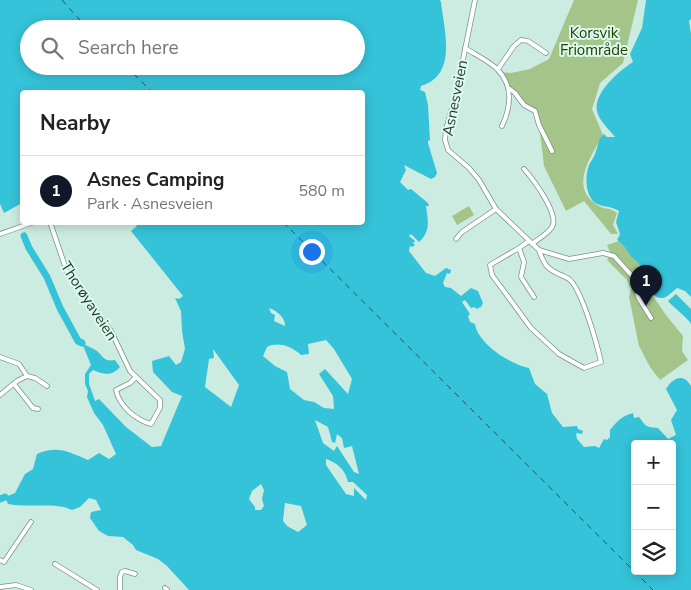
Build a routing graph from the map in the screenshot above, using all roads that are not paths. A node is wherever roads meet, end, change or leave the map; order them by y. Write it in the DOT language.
graph roads {
  1 [pos="475,0"];
  2 [pos="465,48"];
  3 [pos="546,53"];
  4 [pos="498,69"];
  5 [pos="510,89"];
  6 [pos="502,126"];
  7 [pos="552,151"];
  8 [pos="524,169"];
  9 [pos="496,210"];
  10 [pos="26,225"];
  11 [pos="51,225"];
  12 [pos="0,234"];
  13 [pos="456,239"];
  14 [pos="530,243"];
  15 [pos="519,248"];
  16 [pos="539,250"];
  17 [pos="534,297"];
  18 [pos="651,318"];
  19 [pos="0,357"];
  20 [pos="27,376"];
  21 [pos="136,377"];
  22 [pos="14,384"];
  23 [pos="47,386"];
  24 [pos="0,395"];
  25 [pos="38,409"];
  26 [pos="31,522"];
  27 [pos="0,560"];
  28 [pos="55,564"];
  29 [pos="135,574"];
  30 [pos="0,587"];
  31 [pos="31,590"];
  32 [pos="97,590"];
  33 [pos="120,590"];
  1 -- 2 [label="street, Asnesveien"];
  2 -- 4 [label="street"];
  2 -- 9 [label="street, Asnesveien"];
  3 -- 4 [label="street"];
  4 -- 5 [label="street"];
  5 -- 6 [label="street"];
  5 -- 7 [label="street"];
  8 -- 14 [label="street"];
  9 -- 13 [label="street"];
  9 -- 14 [label="street, Asnesveien"];
  10 -- 12 [label="street"];
  11 -- 21 [label="street, Thorøyaveien"];
  14 -- 15 [label="street"];
  14 -- 16 [label="street, Asnesveien"];
  15 -- 16 [label="street"];
  15 -- 17 [label="street"];
  16 -- 18 [label="street, Asnesveien"];
  19 -- 20 [label="street"];
  20 -- 22 [label="street"];
  20 -- 23 [label="street"];
  21 -- 21 [label="street, Thorøyaveien"];
  22 -- 24 [label="street"];
  22 -- 25 [label="street"];
  26 -- 27 [label="street"];
  28 -- 32 [label="street"];
  29 -- 33 [label="street"];
  30 -- 31 [label="street"];
}
